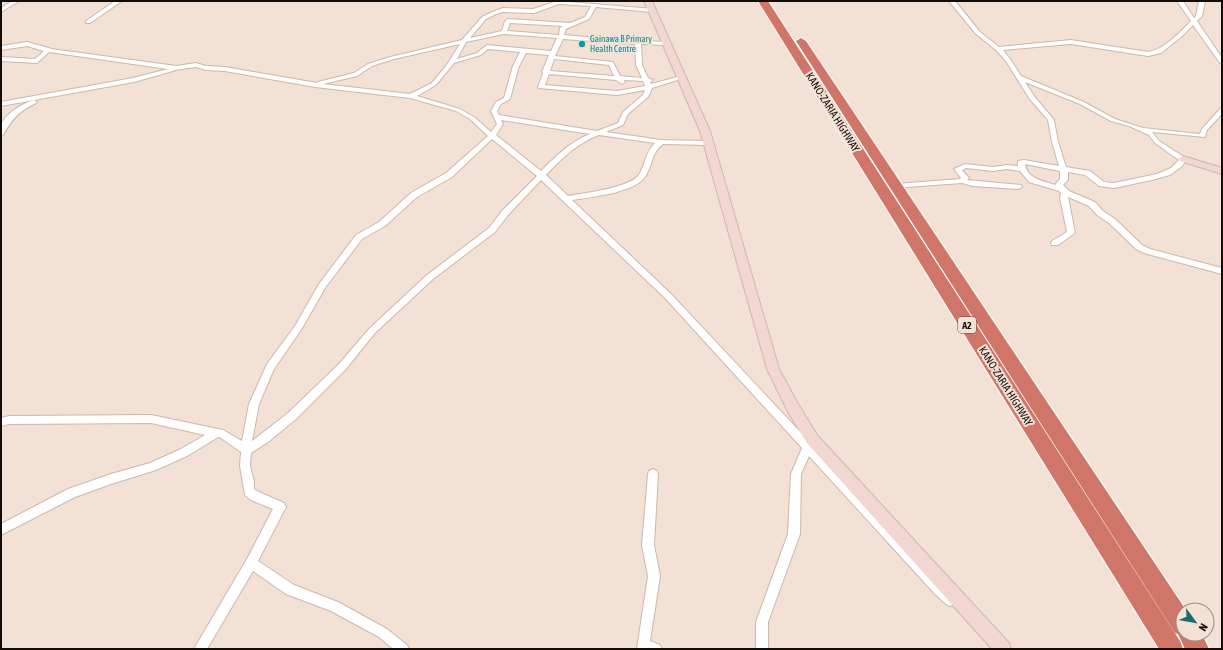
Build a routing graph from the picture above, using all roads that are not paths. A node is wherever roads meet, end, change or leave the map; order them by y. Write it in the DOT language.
graph roads {
  1 [pos="16,1"];
  2 [pos="119,1"];
  3 [pos="763,1"];
  4 [pos="775,1"];
  5 [pos="952,1"];
  6 [pos="1180,1"];
  7 [pos="1202,1"];
  8 [pos="548,3"];
  9 [pos="594,5"];
  10 [pos="650,6"];
  11 [pos="1,10"];
  12 [pos="88,22"];
  13 [pos="1194,22"];
  14 [pos="571,25"];
  15 [pos="504,32"];
  16 [pos="561,37"];
  17 [pos="465,40"];
  18 [pos="1,43"];
  19 [pos="638,43"];
  20 [pos="666,44"];
  21 [pos="12,46"];
  22 [pos="1,48"];
  23 [pos="998,49"];
  24 [pos="48,50"];
  25 [pos="524,51"];
  26 [pos="1,54"];
  27 [pos="552,55"];
  28 [pos="1,60"];
  29 [pos="452,62"];
  30 [pos="1222,62"];
  31 [pos="176,68"];
  32 [pos="545,72"];
  33 [pos="1018,77"];
  34 [pos="618,78"];
  35 [pos="681,78"];
  36 [pos="645,80"];
  37 [pos="668,81"];
  38 [pos="315,85"];
  39 [pos="649,87"];
  40 [pos="633,90"];
  41 [pos="48,96"];
  42 [pos="411,96"];
  43 [pos="646,96"];
  44 [pos="1,104"];
  45 [pos="1222,110"];
  46 [pos="497,117"];
  47 [pos="3,123"];
  48 [pos="1138,128"];
  49 [pos="598,133"];
  50 [pos="1,134"];
  51 [pos="492,136"];
  52 [pos="661,142"];
  53 [pos="708,143"];
  54 [pos="1183,159"];
  55 [pos="1196,163"];
  56 [pos="1176,168"];
  57 [pos="1022,169"];
  58 [pos="1063,169"];
  59 [pos="1222,171"];
  60 [pos="542,176"];
  61 [pos="962,181"];
  62 [pos="896,186"];
  63 [pos="1018,187"];
  64 [pos="1064,191"];
  65 [pos="566,199"];
  66 [pos="1055,243"];
  67 [pos="1222,271"];
  68 [pos="1,422"];
  69 [pos="216,433"];
  70 [pos="807,442"];
  71 [pos="247,450"];
  72 [pos="653,474"];
  73 [pos="1,530"];
  74 [pos="251,564"];
  75 [pos="1175,613"];
  76 [pos="647,648"];
  77 [pos="1002,648"];
  78 [pos="200,649"];
  79 [pos="403,649"];
  80 [pos="762,649"];
  81 [pos="1172,649"];
  1 -- 11 [label="street"];
  2 -- 12 [label="street"];
  3 -- 81 [label="highway, KANO-ZARIA HIGHWAY / A2"];
  4 -- 62 [label="highway, KANO-ZARIA HIGHWAY / A2"];
  5 -- 23 [label="street"];
  6 -- 13 [label="street"];
  7 -- 13 [label="street"];
  8 -- 9 [label="street"];
  8 -- 17 [label="street"];
  9 -- 10 [label="street"];
  9 -- 14 [label="street"];
  10 -- 20 [label="street"];
  13 -- 23 [label="street"];
  13 -- 30 [label="street"];
  14 -- 15 [label="street"];
  14 -- 16 [label="street"];
  15 -- 16 [label="street"];
  15 -- 17 [label="street"];
  16 -- 19 [label="street"];
  16 -- 27 [label="street"];
  17 -- 29 [label="street"];
  17 -- 38 [label="street"];
  18 -- 21 [label="street"];
  19 -- 20 [label="street"];
  19 -- 36 [label="street"];
  20 -- 35 [label="street"];
  21 -- 22 [label="street"];
  21 -- 24 [label="street"];
  21 -- 26 [label="street"];
  23 -- 33 [label="street"];
  24 -- 28 [label="street"];
  24 -- 31 [label="street"];
  25 -- 27 [label="street"];
  25 -- 29 [label="street"];
  25 -- 46 [label="street"];
  27 -- 32 [label="street"];
  27 -- 34 [label="street"];
  29 -- 42 [label="street"];
  31 -- 38 [label="street"];
  31 -- 41 [label="street"];
  32 -- 34 [label="street"];
  32 -- 40 [label="street"];
  33 -- 48 [label="street"];
  33 -- 58 [label="street"];
  34 -- 36 [label="street"];
  34 -- 40 [label="street"];
  35 -- 37 [label="street"];
  35 -- 53 [label="street"];
  36 -- 37 [label="street"];
  36 -- 39 [label="street"];
  37 -- 39 [label="street"];
  38 -- 42 [label="street"];
  39 -- 40 [label="street"];
  39 -- 43 [label="street"];
  40 -- 43 [label="street"];
  41 -- 44 [label="street"];
  41 -- 47 [label="street"];
  42 -- 51 [label="street"];
  43 -- 49 [label="street"];
  45 -- 48 [label="street"];
  46 -- 49 [label="street"];
  46 -- 51 [label="street"];
  47 -- 50 [label="street"];
  48 -- 54 [label="street"];
  49 -- 52 [label="street"];
  49 -- 60 [label="street"];
  51 -- 60 [label="street"];
  51 -- 71 [label="street"];
  52 -- 53 [label="street"];
  52 -- 65 [label="street"];
  53 -- 70 [label="street"];
  54 -- 55 [label="street"];
  54 -- 56 [label="street"];
  55 -- 56 [label="street"];
  55 -- 59 [label="street"];
  56 -- 58 [label="street"];
  57 -- 58 [label="street"];
  57 -- 61 [label="street"];
  57 -- 64 [label="street"];
  58 -- 64 [label="street"];
  60 -- 65 [label="street"];
  60 -- 71 [label="street"];
  61 -- 62 [label="street"];
  61 -- 63 [label="street"];
  62 -- 75 [label="highway, KANO-ZARIA HIGHWAY / A2"];
  64 -- 66 [label="street"];
  64 -- 67 [label="street"];
  65 -- 70 [label="street"];
  68 -- 69 [label="street"];
  69 -- 71 [label="street"];
  69 -- 73 [label="street"];
  70 -- 77 [label="street"];
  70 -- 80 [label="street"];
  71 -- 74 [label="street"];
  72 -- 76 [label="street"];
  74 -- 78 [label="street"];
  74 -- 79 [label="street"];
}
